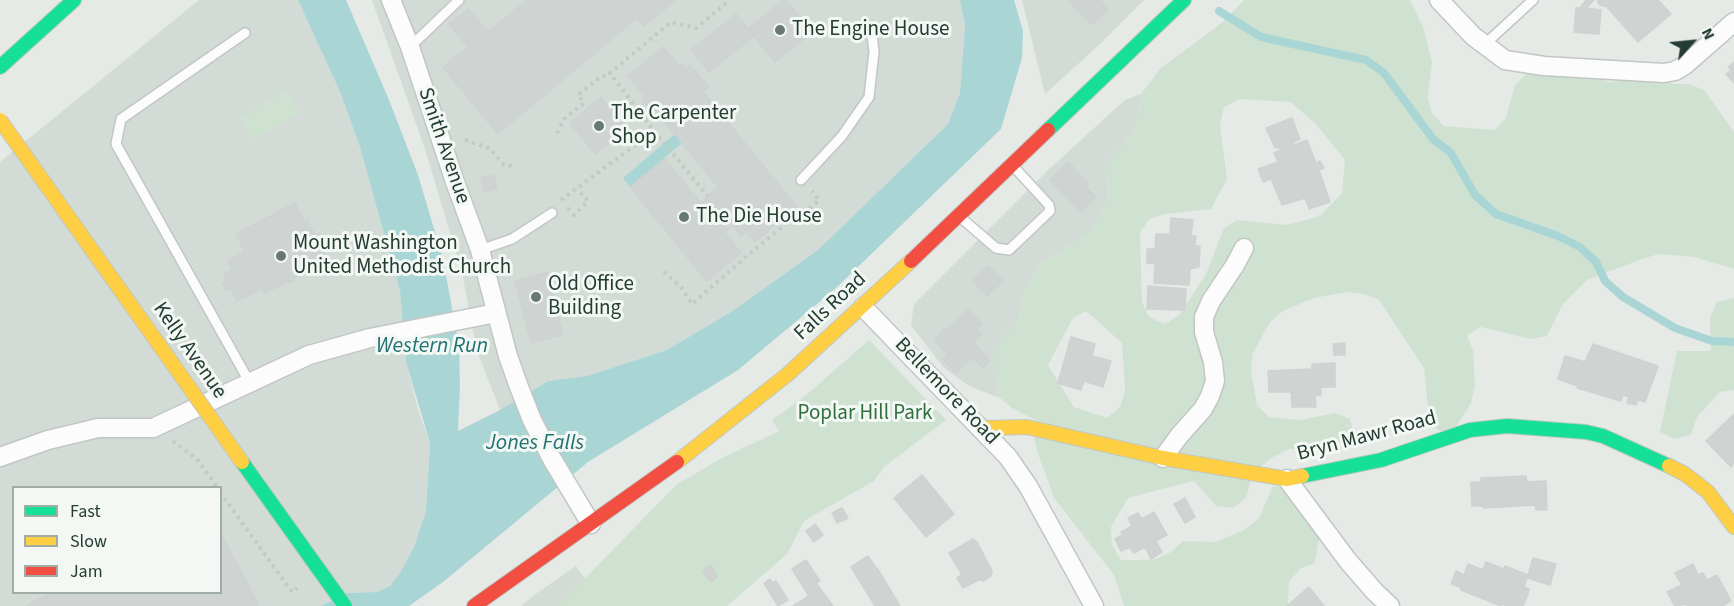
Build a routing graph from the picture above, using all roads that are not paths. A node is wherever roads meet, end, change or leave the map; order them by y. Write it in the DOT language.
graph roads {
  1 [pos="74,0"];
  2 [pos="391,0"];
  3 [pos="459,0"];
  4 [pos="1184,0"];
  5 [pos="1439,0"];
  6 [pos="1533,0"];
  7 [pos="1734,22"];
  8 [pos="872,26"];
  9 [pos="245,33"];
  10 [pos="1484,45"];
  11 [pos="410,47"];
  12 [pos="0,67"];
  13 [pos="0,120"];
  14 [pos="1011,165"];
  15 [pos="801,180"];
  16 [pos="552,213"];
  17 [pos="958,215"];
  18 [pos="1244,248"];
  19 [pos="480,250"];
  20 [pos="863,307"];
  21 [pos="496,313"];
  22 [pos="250,383"];
  23 [pos="982,428"];
  24 [pos="0,457"];
  25 [pos="1162,458"];
  26 [pos="1287,479"];
  27 [pos="591,524"];
  28 [pos="1734,527"];
  29 [pos="345,606"];
  30 [pos="474,606"];
  31 [pos="1094,606"];
  32 [pos="1390,606"];
  1 -- 12 [label="main road"];
  2 -- 11 [label="street, Smith Avenue"];
  3 -- 11 [label="lane"];
  4 -- 14 [label="main road, Falls Road"];
  5 -- 10 [label="street"];
  6 -- 10 [label="lane"];
  7 -- 10 [label="street"];
  8 -- 15 [label="lane"];
  9 -- 22 [label="lane"];
  11 -- 19 [label="street, Smith Avenue"];
  13 -- 29 [label="main road, Kelly Avenue, bridge"];
  14 -- 17 [label="main road, Falls Road"];
  14 -- 17 [label="lane"];
  16 -- 19 [label="lane"];
  17 -- 20 [label="main road, Falls Road"];
  18 -- 25 [label="street"];
  19 -- 21 [label="street, Smith Avenue"];
  20 -- 23 [label="street, Bellemore Road"];
  20 -- 27 [label="main road, Falls Road"];
  21 -- 22 [label="street"];
  21 -- 27 [label="street, Smith Avenue"];
  22 -- 24 [label="street"];
  23 -- 25 [label="main road, Bryn Mawr Road"];
  23 -- 31 [label="street, Bellemore Road"];
  25 -- 26 [label="main road, Bryn Mawr Road"];
  26 -- 28 [label="main road, Bryn Mawr Road"];
  26 -- 32 [label="street"];
  27 -- 30 [label="main road, Falls Road"];
}
